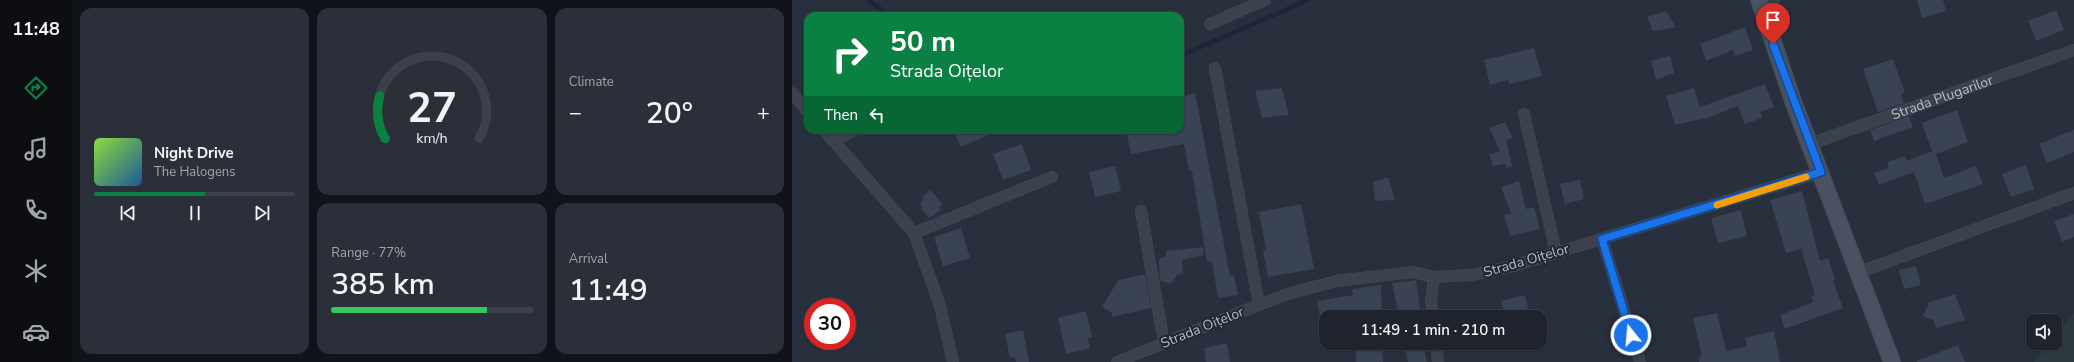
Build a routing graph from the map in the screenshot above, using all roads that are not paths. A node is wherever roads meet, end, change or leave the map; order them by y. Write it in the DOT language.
graph roads {
  1 [pos="1265,0"];
  2 [pos="1764,2"];
  3 [pos="1210,24"];
  4 [pos="2074,50"];
  5 [pos="1215,68"];
  6 [pos="792,93"];
  7 [pos="804,107"];
  8 [pos="1524,114"];
  9 [pos="827,134"];
  10 [pos="847,134"];
  11 [pos="833,141"];
  12 [pos="1810,144"];
  13 [pos="1821,172"];
  14 [pos="1052,177"];
  15 [pos="2074,193"];
  16 [pos="1141,211"];
  17 [pos="914,233"];
  18 [pos="1602,239"];
  19 [pos="1556,252"];
  20 [pos="1857,273"];
  21 [pos="1434,277"];
  22 [pos="1258,304"];
  23 [pos="1432,310"];
  24 [pos="1164,343"];
  25 [pos="1437,350"];
  26 [pos="953,362"];
  27 [pos="1117,362"];
  28 [pos="1438,362"];
  29 [pos="1640,362"];
  30 [pos="1892,362"];
  1 -- 3 [label="street"];
  2 -- 12 [label="street"];
  4 -- 12 [label="street, Strada Plugarilor"];
  5 -- 22 [label="street"];
  6 -- 7 [label="street"];
  8 -- 19 [label="street"];
  9 -- 11 [label="street"];
  10 -- 11 [label="street"];
  11 -- 17 [label="street"];
  12 -- 13 [label="street"];
  13 -- 18 [label="street, Strada Oițelor"];
  13 -- 20 [label="street"];
  14 -- 17 [label="street"];
  15 -- 20 [label="street"];
  16 -- 24 [label="street"];
  17 -- 26 [label="street"];
  18 -- 19 [label="street, Strada Oițelor"];
  18 -- 29 [label="street"];
  19 -- 21 [label="street, Strada Oițelor"];
  20 -- 30 [label="street"];
  21 -- 22 [label="street, Strada Oițelor"];
  21 -- 23 [label="street"];
  22 -- 24 [label="street, Strada Oițelor"];
  24 -- 27 [label="street, Strada Oițelor"];
  25 -- 28 [label="street"];
}
